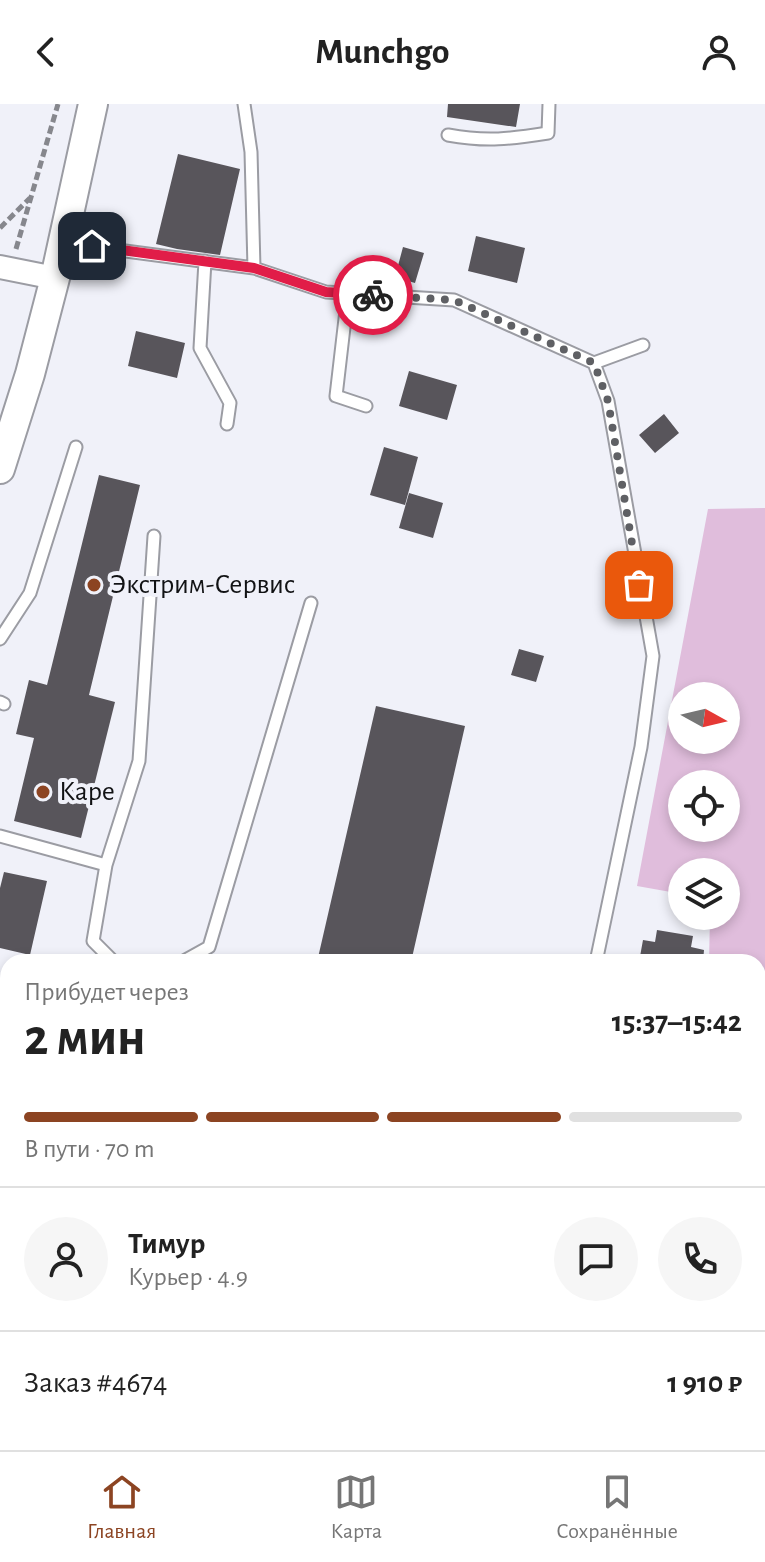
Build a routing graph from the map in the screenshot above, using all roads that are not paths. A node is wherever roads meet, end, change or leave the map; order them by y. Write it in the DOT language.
graph roads {
  1 [pos="93,104"];
  2 [pos="244,104"];
  3 [pos="549,104"];
  4 [pos="448,135"];
  5 [pos="64,243"];
  6 [pos="205,261"];
  7 [pos="5,268"];
  8 [pos="254,268"];
  9 [pos="55,278"];
  10 [pos="348,293"];
  11 [pos="643,345"];
  12 [pos="594,363"];
  13 [pos="366,406"];
  14 [pos="227,424"];
  15 [pos="76,447"];
  16 [pos="0,469"];
  17 [pos="154,536"];
  18 [pos="311,603"];
  19 [pos="0,639"];
  20 [pos="0,836"];
  21 [pos="106,865"];
  22 [pos="106,954"];
  23 [pos="196,954"];
  24 [pos="598,954"];
  1 -- 5 [label="street"];
  2 -- 8 [label="lane"];
  3 -- 4 [label="lane"];
  5 -- 6 [label="lane"];
  5 -- 9 [label="street"];
  6 -- 8 [label="lane"];
  6 -- 14 [label="lane"];
  7 -- 9 [label="street"];
  8 -- 10 [label="lane"];
  9 -- 16 [label="street"];
  10 -- 12 [label="lane"];
  10 -- 13 [label="lane"];
  11 -- 12 [label="lane"];
  12 -- 24 [label="lane"];
  15 -- 19 [label="lane"];
  17 -- 21 [label="lane"];
  18 -- 23 [label="lane"];
  20 -- 21 [label="lane"];
  21 -- 22 [label="lane"];
}
